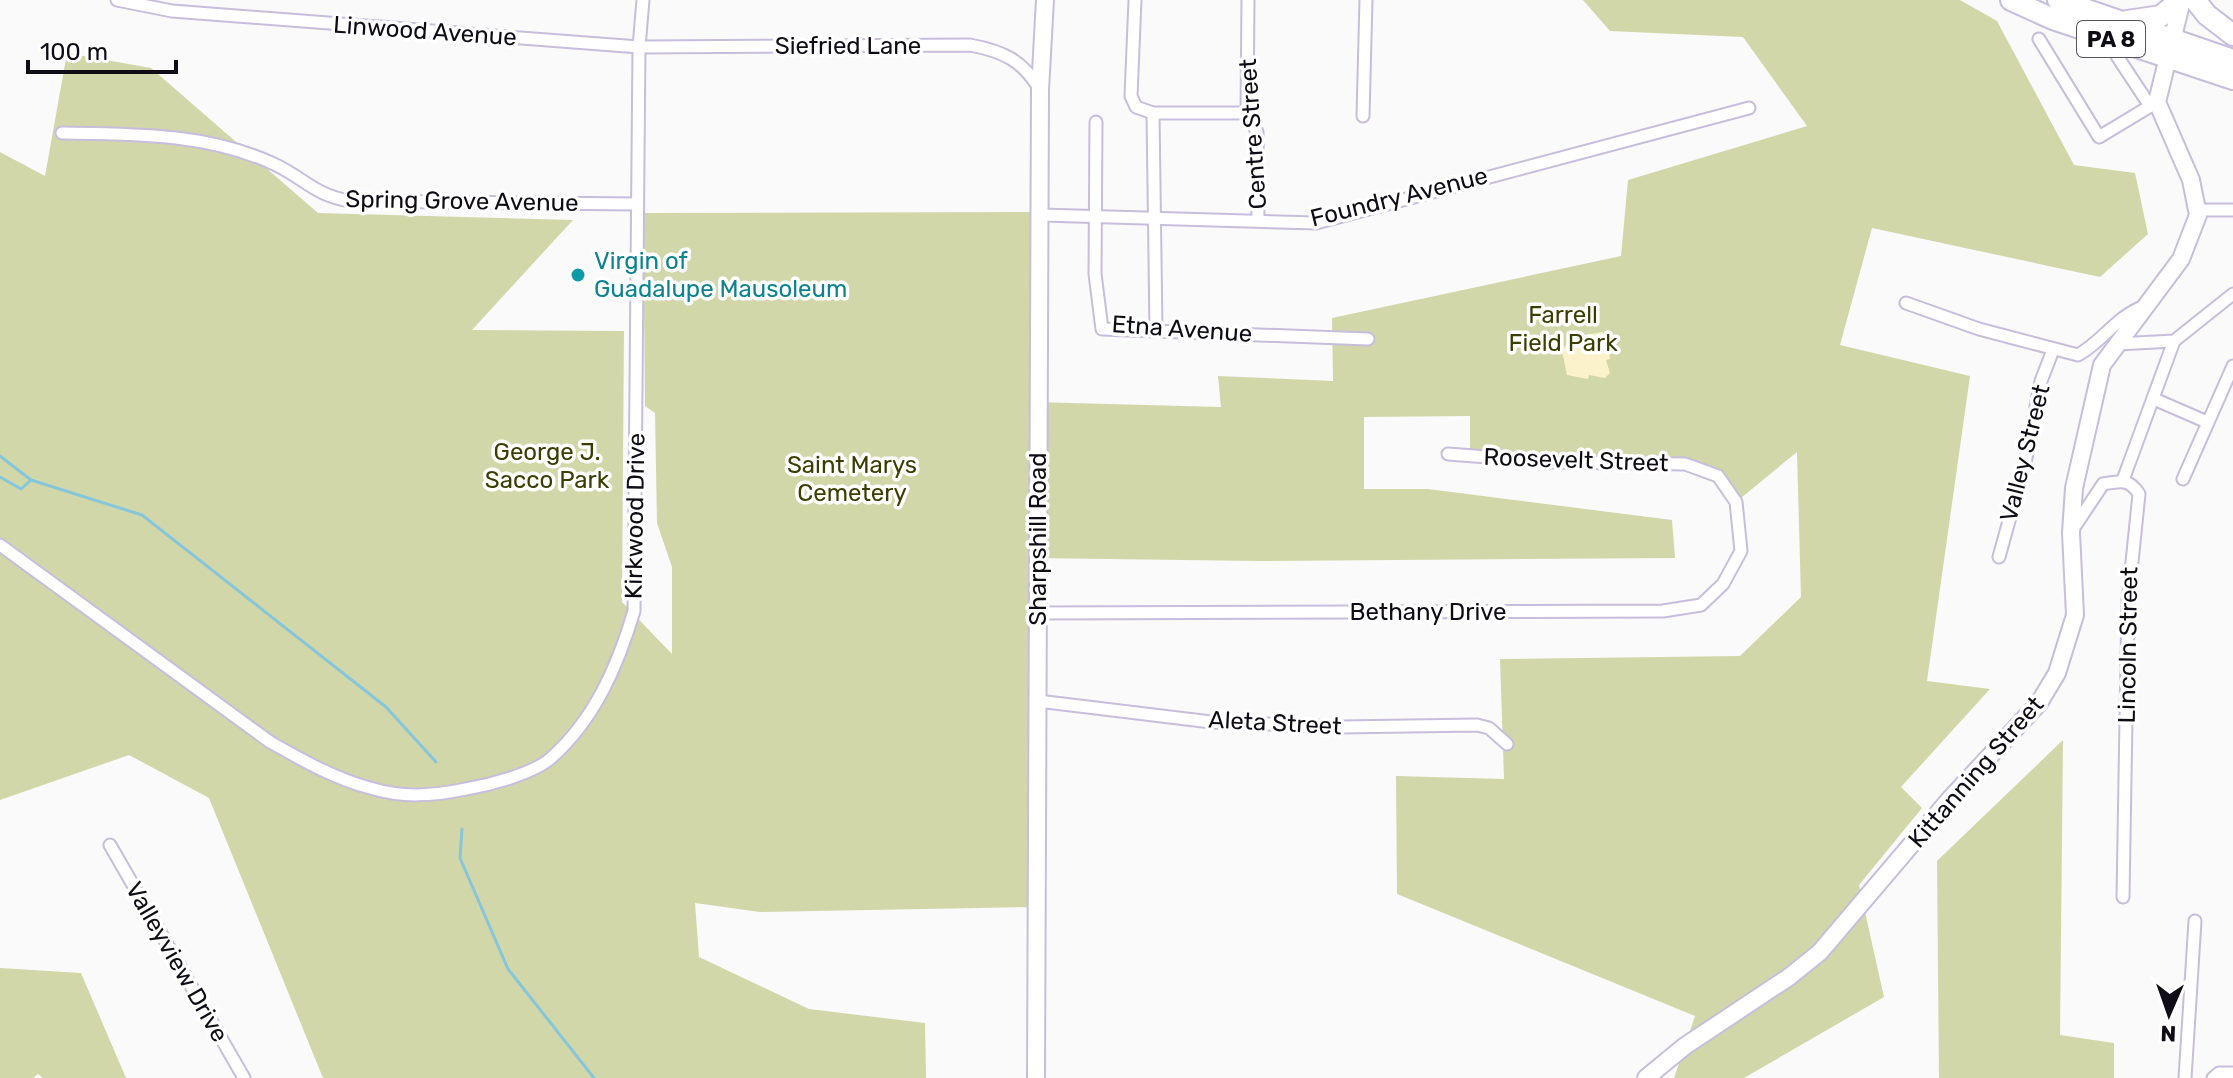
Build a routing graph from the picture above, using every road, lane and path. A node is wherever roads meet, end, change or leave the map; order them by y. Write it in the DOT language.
graph roads {
  1 [pos="117,0"];
  2 [pos="643,0"];
  3 [pos="1045,0"];
  4 [pos="1135,0"];
  5 [pos="1248,0"];
  6 [pos="1366,0"];
  7 [pos="2011,0"];
  8 [pos="2058,0"];
  9 [pos="2181,0"];
  10 [pos="2194,0"];
  11 [pos="2106,19"];
  12 [pos="2233,35"];
  13 [pos="2039,39"];
  14 [pos="639,47"];
  15 [pos="2172,47"];
  16 [pos="2117,56"];
  17 [pos="2233,60"];
  18 [pos="2233,79"];
  19 [pos="1040,90"];
  20 [pos="2154,104"];
  21 [pos="1749,108"];
  22 [pos="1153,113"];
  23 [pos="1247,113"];
  24 [pos="1363,116"];
  25 [pos="1096,122"];
  26 [pos="62,133"];
  27 [pos="637,204"];
  28 [pos="2199,210"];
  29 [pos="2233,210"];
  30 [pos="1042,215"];
  31 [pos="1097,215"];
  32 [pos="1154,216"];
  33 [pos="1258,220"];
  34 [pos="2233,294"];
  35 [pos="1906,303"];
  36 [pos="2147,306"];
  37 [pos="1156,330"];
  38 [pos="1368,339"];
  39 [pos="2174,341"];
  40 [pos="2117,344"];
  41 [pos="2053,350"];
  42 [pos="2233,366"];
  43 [pos="2154,399"];
  44 [pos="2207,422"];
  45 [pos="1448,454"];
  46 [pos="2183,479"];
  47 [pos="2123,480"];
  48 [pos="1736,502"];
  49 [pos="2071,533"];
  50 [pos="0,545"];
  51 [pos="1999,557"];
  52 [pos="1037,613"];
  53 [pos="1038,701"];
  54 [pos="1507,744"];
  55 [pos="110,845"];
  56 [pos="2123,897"];
  57 [pos="2195,921"];
  58 [pos="2233,1073"];
  59 [pos="244,1078"];
  60 [pos="1036,1078"];
  61 [pos="1646,1078"];
  62 [pos="2185,1078"];
  63 [pos="2213,1078"];
  1 -- 14 [label="street, Linwood Avenue"];
  2 -- 14 [label="street, Kirkwood Drive"];
  3 -- 19 [label="street, Sharpshill Road"];
  4 -- 22 [label="street"];
  5 -- 23 [label="street, Centre Street"];
  6 -- 24 [label="street"];
  7 -- 15 [label="highway, PA 8"];
  8 -- 11 [label="highway, PA 8"];
  9 -- 11 [label="highway"];
  9 -- 15 [label="street"];
  10 -- 12 [label="highway"];
  10 -- 15 [label="street"];
  11 -- 15 [label="highway, PA 8"];
  13 -- 20 [label="street"];
  14 -- 19 [label="street, Siefried Lane"];
  14 -- 27 [label="street, Kirkwood Drive"];
  15 -- 17 [label="highway, PA 8"];
  15 -- 18 [label="highway, PA 8"];
  15 -- 20 [label="street"];
  16 -- 20 [label="street"];
  19 -- 30 [label="street, Sharpshill Road"];
  20 -- 28 [label="street"];
  21 -- 33 [label="street, Foundry Avenue"];
  22 -- 23 [label="street"];
  22 -- 32 [label="street"];
  23 -- 33 [label="street, Centre Street"];
  25 -- 31 [label="street, Etna Avenue"];
  26 -- 27 [label="street, Spring Grove Avenue"];
  27 -- 50 [label="street, Kirkwood Drive"];
  28 -- 29 [label="street"];
  28 -- 36 [label="street, Kittanning Street"];
  30 -- 31 [label="street, Foundry Avenue"];
  30 -- 52 [label="street, Sharpshill Road"];
  31 -- 32 [label="street, Foundry Avenue"];
  31 -- 37 [label="street, Etna Avenue"];
  32 -- 33 [label="street, Foundry Avenue"];
  32 -- 37 [label="street"];
  34 -- 39 [label="street"];
  35 -- 41 [label="street"];
  36 -- 40 [label="street, Kittanning Street"];
  36 -- 41 [label="street"];
  37 -- 38 [label="street, Etna Avenue"];
  39 -- 40 [label="street"];
  39 -- 43 [label="street"];
  40 -- 49 [label="street, Kittanning Street"];
  41 -- 51 [label="street, Valley Street"];
  42 -- 44 [label="street"];
  43 -- 44 [label="street"];
  43 -- 47 [label="street"];
  44 -- 46 [label="street"];
  45 -- 48 [label="street, Roosevelt Street"];
  47 -- 49 [label="street"];
  47 -- 56 [label="street, Lincoln Street"];
  48 -- 52 [label="street, Bethany Drive"];
  49 -- 61 [label="street, Kittanning Street"];
  52 -- 53 [label="street, Sharpshill Road"];
  53 -- 54 [label="street, Aleta Street"];
  53 -- 60 [label="street, Sharpshill Road"];
  55 -- 59 [label="street, Valleyview Drive"];
  57 -- 62 [label="street"];
  58 -- 63 [label="street"];
}
